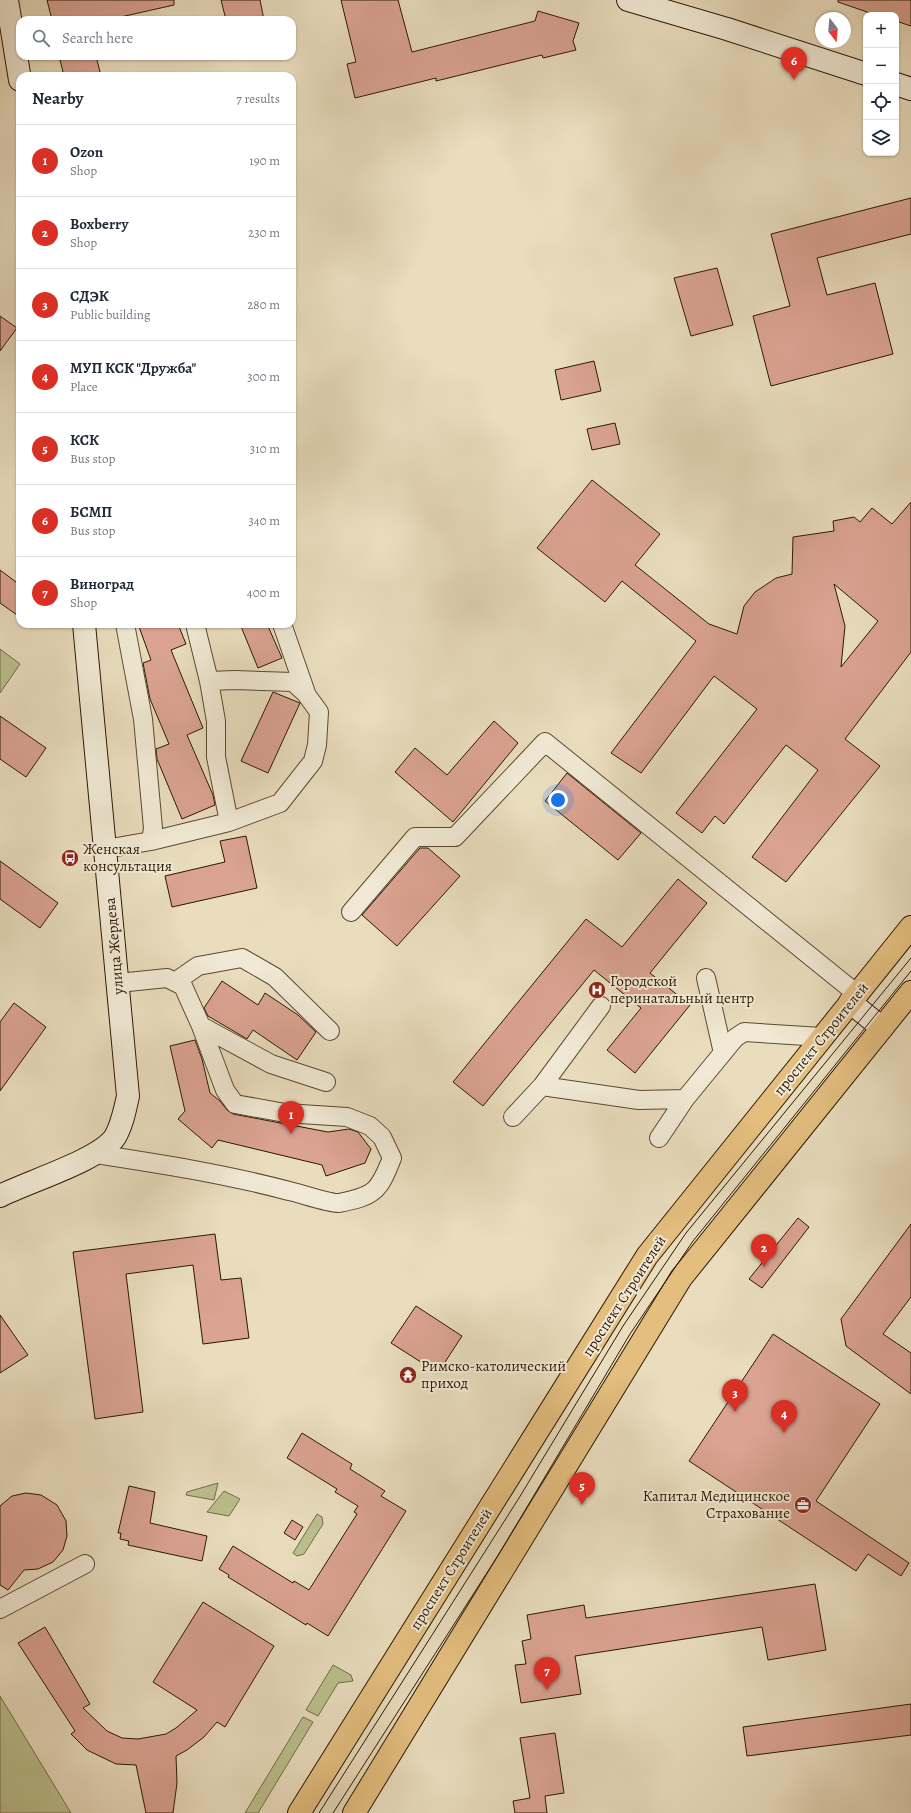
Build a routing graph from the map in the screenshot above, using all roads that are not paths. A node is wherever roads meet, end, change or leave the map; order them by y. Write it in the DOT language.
graph roads {
  1 [pos="6,0"];
  2 [pos="628,0"];
  3 [pos="16,57"];
  4 [pos="16,60"];
  5 [pos="19,72"];
  6 [pos="863,73"];
  7 [pos="899,85"];
  8 [pos="911,89"];
  9 [pos="84,628"];
  10 [pos="125,628"];
  11 [pos="196,628"];
  12 [pos="283,628"];
  13 [pos="209,682"];
  14 [pos="306,694"];
  15 [pos="229,822"];
  16 [pos="151,841"];
  17 [pos="105,850"];
  18 [pos="351,912"];
  19 [pos="911,927"];
  20 [pos="706,978"];
  21 [pos="175,982"];
  22 [pos="118,983"];
  23 [pos="911,992"];
  24 [pos="854,998"];
  25 [pos="601,1006"];
  26 [pos="201,1026"];
  27 [pos="882,1028"];
  28 [pos="330,1031"];
  29 [pos="822,1037"];
  30 [pos="723,1053"];
  31 [pos="326,1082"];
  32 [pos="542,1086"];
  33 [pos="685,1099"];
  34 [pos="513,1117"];
  35 [pos="659,1138"];
  36 [pos="96,1154"];
  37 [pos="0,1196"];
  38 [pos="85,1564"];
  39 [pos="0,1609"];
  40 [pos="299,1813"];
  41 [pos="354,1813"];
  1 -- 3 [label="main road"];
  2 -- 6 [label="main road"];
  4 -- 5 [label="main road"];
  7 -- 8 [label="main road"];
  9 -- 17 [label="main road, улица Жердева"];
  10 -- 16 [label="street"];
  11 -- 13 [label="street"];
  12 -- 14 [label="street"];
  13 -- 14 [label="street"];
  13 -- 15 [label="street"];
  14 -- 15 [label="street"];
  15 -- 16 [label="street"];
  16 -- 17 [label="street"];
  17 -- 22 [label="main road, улица Жердева"];
  18 -- 24 [label="street"];
  19 -- 24 [label="main road, проспект Строителей"];
  20 -- 30 [label="street"];
  21 -- 22 [label="street"];
  21 -- 26 [label="street"];
  21 -- 28 [label="street"];
  22 -- 36 [label="main road, улица Жердева"];
  23 -- 27 [label="main road"];
  24 -- 27 [label="main road"];
  24 -- 29 [label="main road, проспект Строителей"];
  25 -- 32 [label="street"];
  26 -- 31 [label="street"];
  26 -- 36 [label="street"];
  27 -- 41 [label="main road"];
  29 -- 30 [label="street"];
  29 -- 40 [label="main road, проспект Строителей"];
  30 -- 33 [label="street"];
  32 -- 33 [label="street"];
  32 -- 34 [label="street"];
  33 -- 35 [label="street"];
  36 -- 37 [label="main road, улица Жердева"];
  38 -- 39 [label="street"];
}
